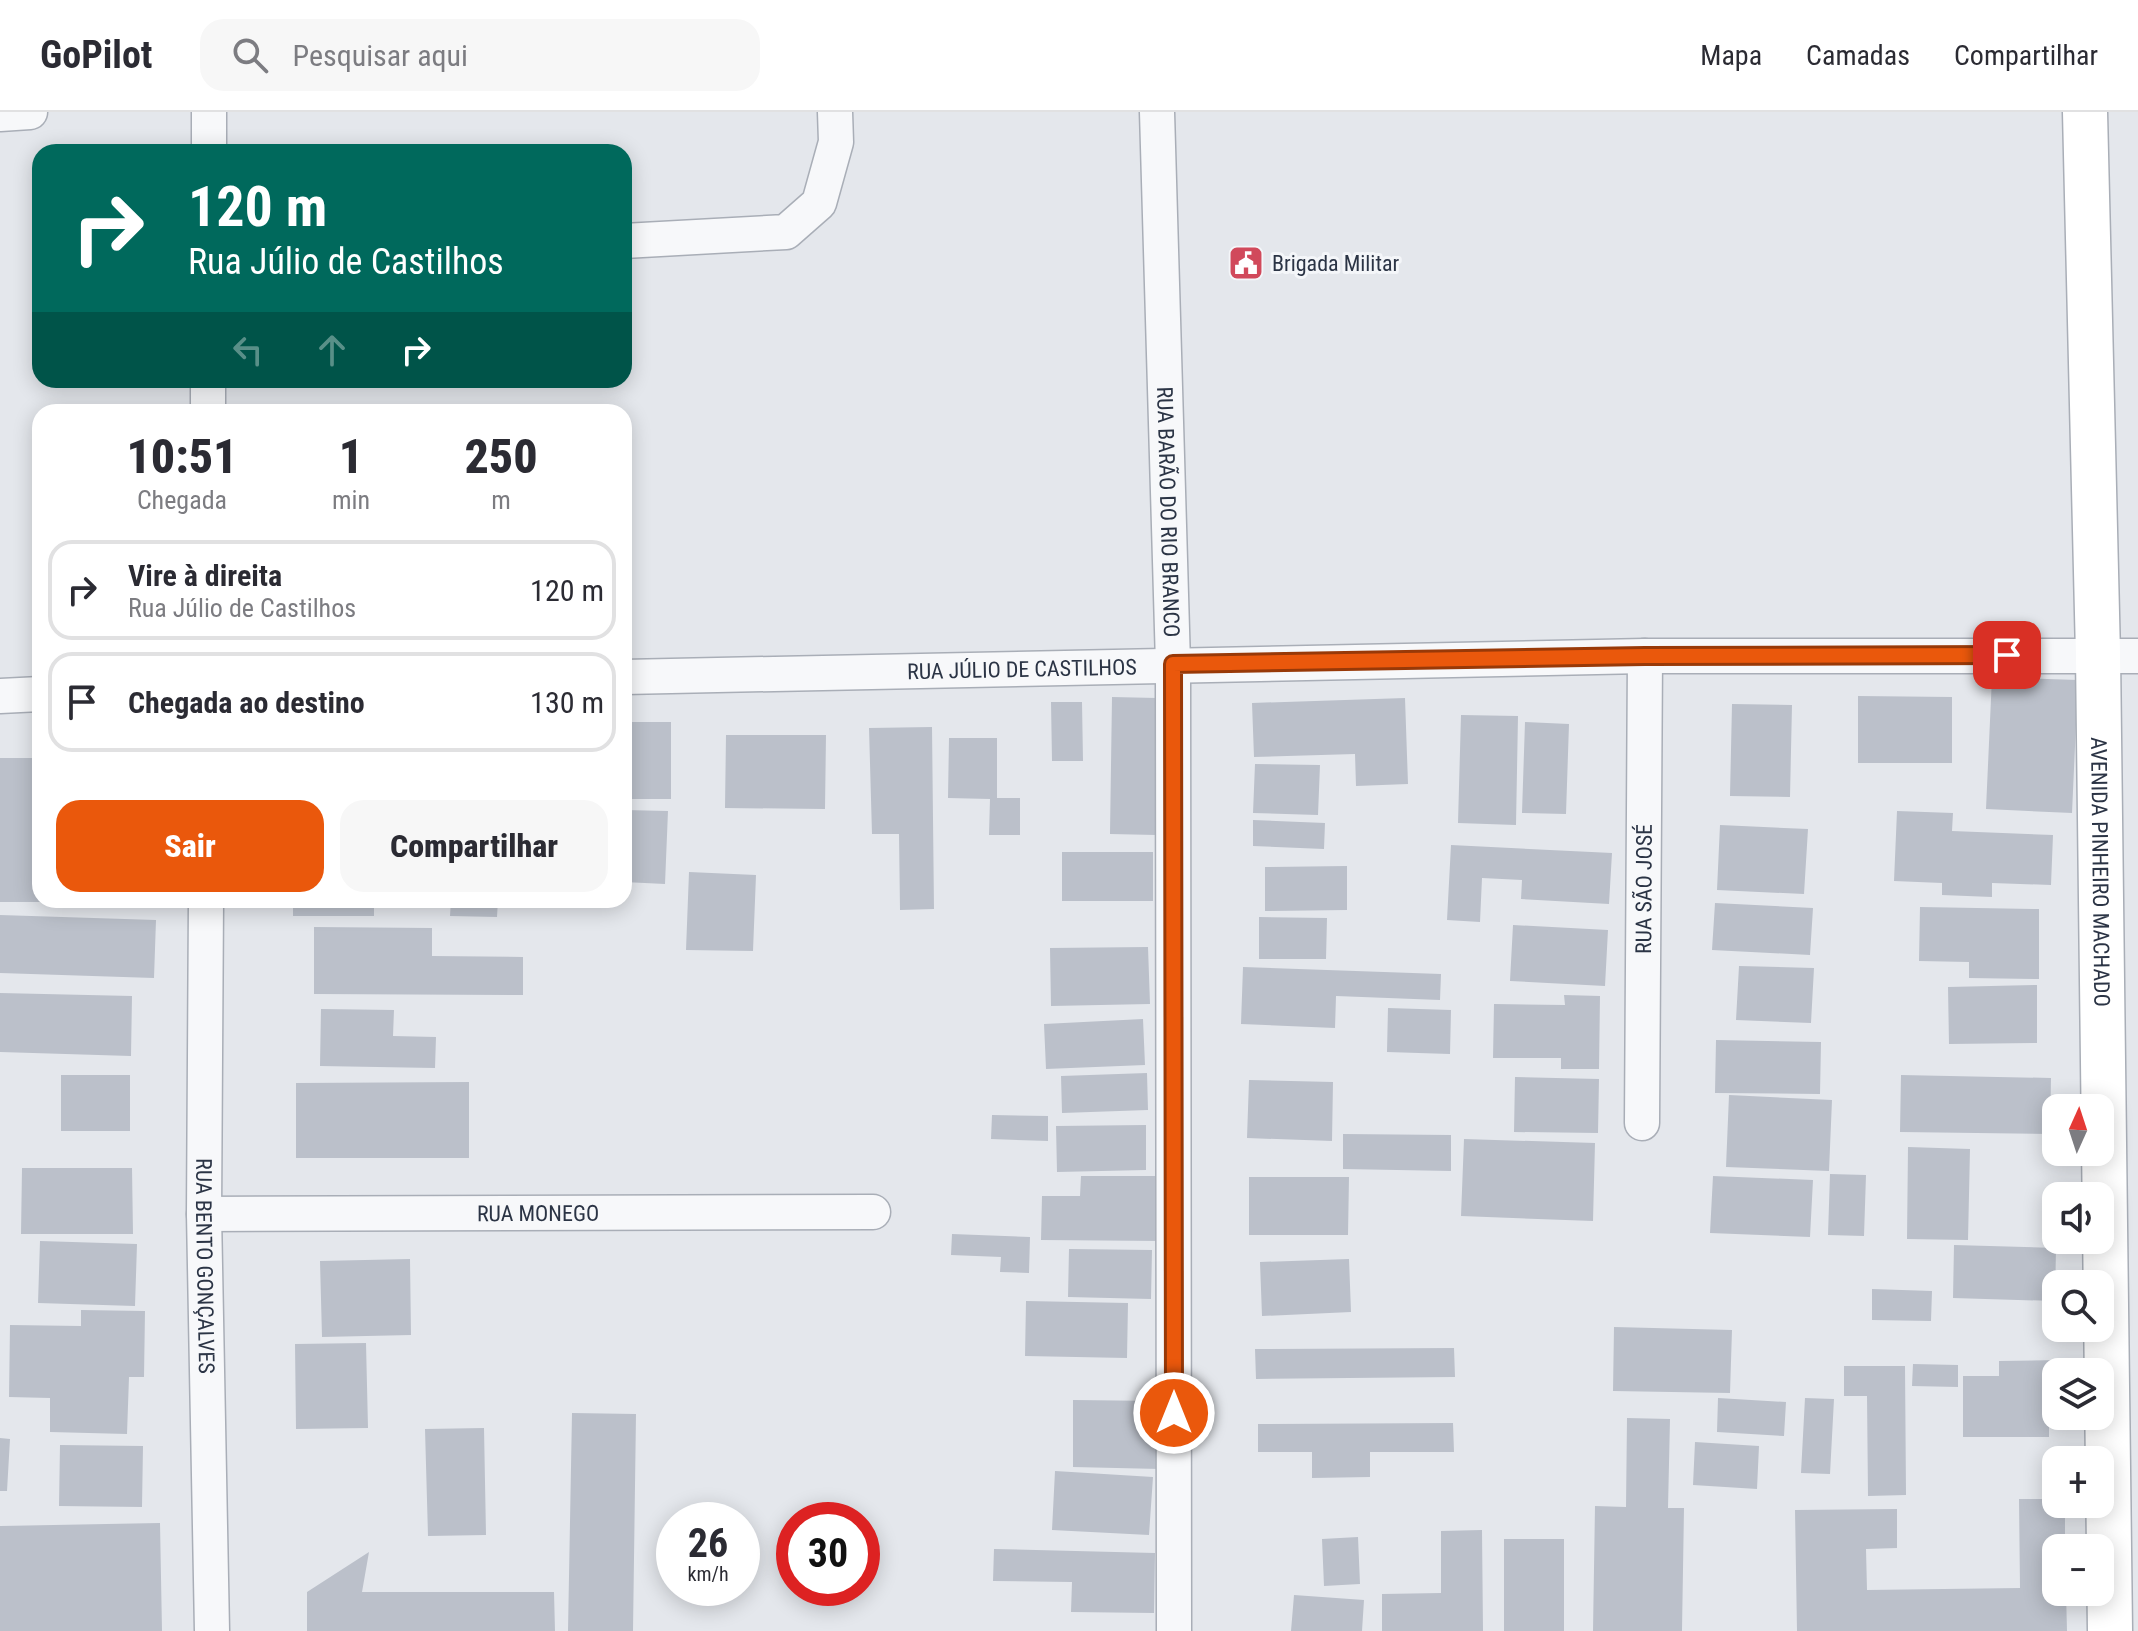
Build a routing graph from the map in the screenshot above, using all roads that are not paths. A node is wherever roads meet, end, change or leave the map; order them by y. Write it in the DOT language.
graph roads {
  1 [pos="30,112"];
  2 [pos="209,112"];
  3 [pos="835,112"];
  4 [pos="1157,112"];
  5 [pos="2085,112"];
  6 [pos="0,114"];
  7 [pos="209,144"];
  8 [pos="632,241"];
  9 [pos="2118,655"];
  10 [pos="1645,656"];
  11 [pos="1173,664"];
  12 [pos="632,677"];
  13 [pos="32,694"];
  14 [pos="0,696"];
  15 [pos="206,908"];
  16 [pos="1642,1123"];
  17 [pos="873,1212"];
  18 [pos="204,1214"];
  19 [pos="212,1631"];
  20 [pos="1174,1631"];
  21 [pos="2110,1631"];
  1 -- 6 [label="street"];
  2 -- 7 [label="street"];
  3 -- 8 [label="street"];
  4 -- 11 [label="street, RUA BARÃO DO RIO BRANCO"];
  5 -- 9 [label="street, AVENIDA PINHEIRO MACHADO"];
  9 -- 10 [label="street, RUA JÚLIO DE CASTILHOS"];
  9 -- 21 [label="street, AVENIDA PINHEIRO MACHADO"];
  10 -- 11 [label="street, RUA JÚLIO DE CASTILHOS"];
  10 -- 16 [label="street, RUA SÃO JOSÉ"];
  11 -- 12 [label="street, RUA JÚLIO DE CASTILHOS"];
  11 -- 20 [label="street, RUA BARÃO DO RIO BRANCO"];
  13 -- 14 [label="street"];
  15 -- 18 [label="street, RUA BENTO GONÇALVES"];
  17 -- 18 [label="street, RUA MONEGO"];
  18 -- 19 [label="street, RUA BENTO GONÇALVES"];
}
